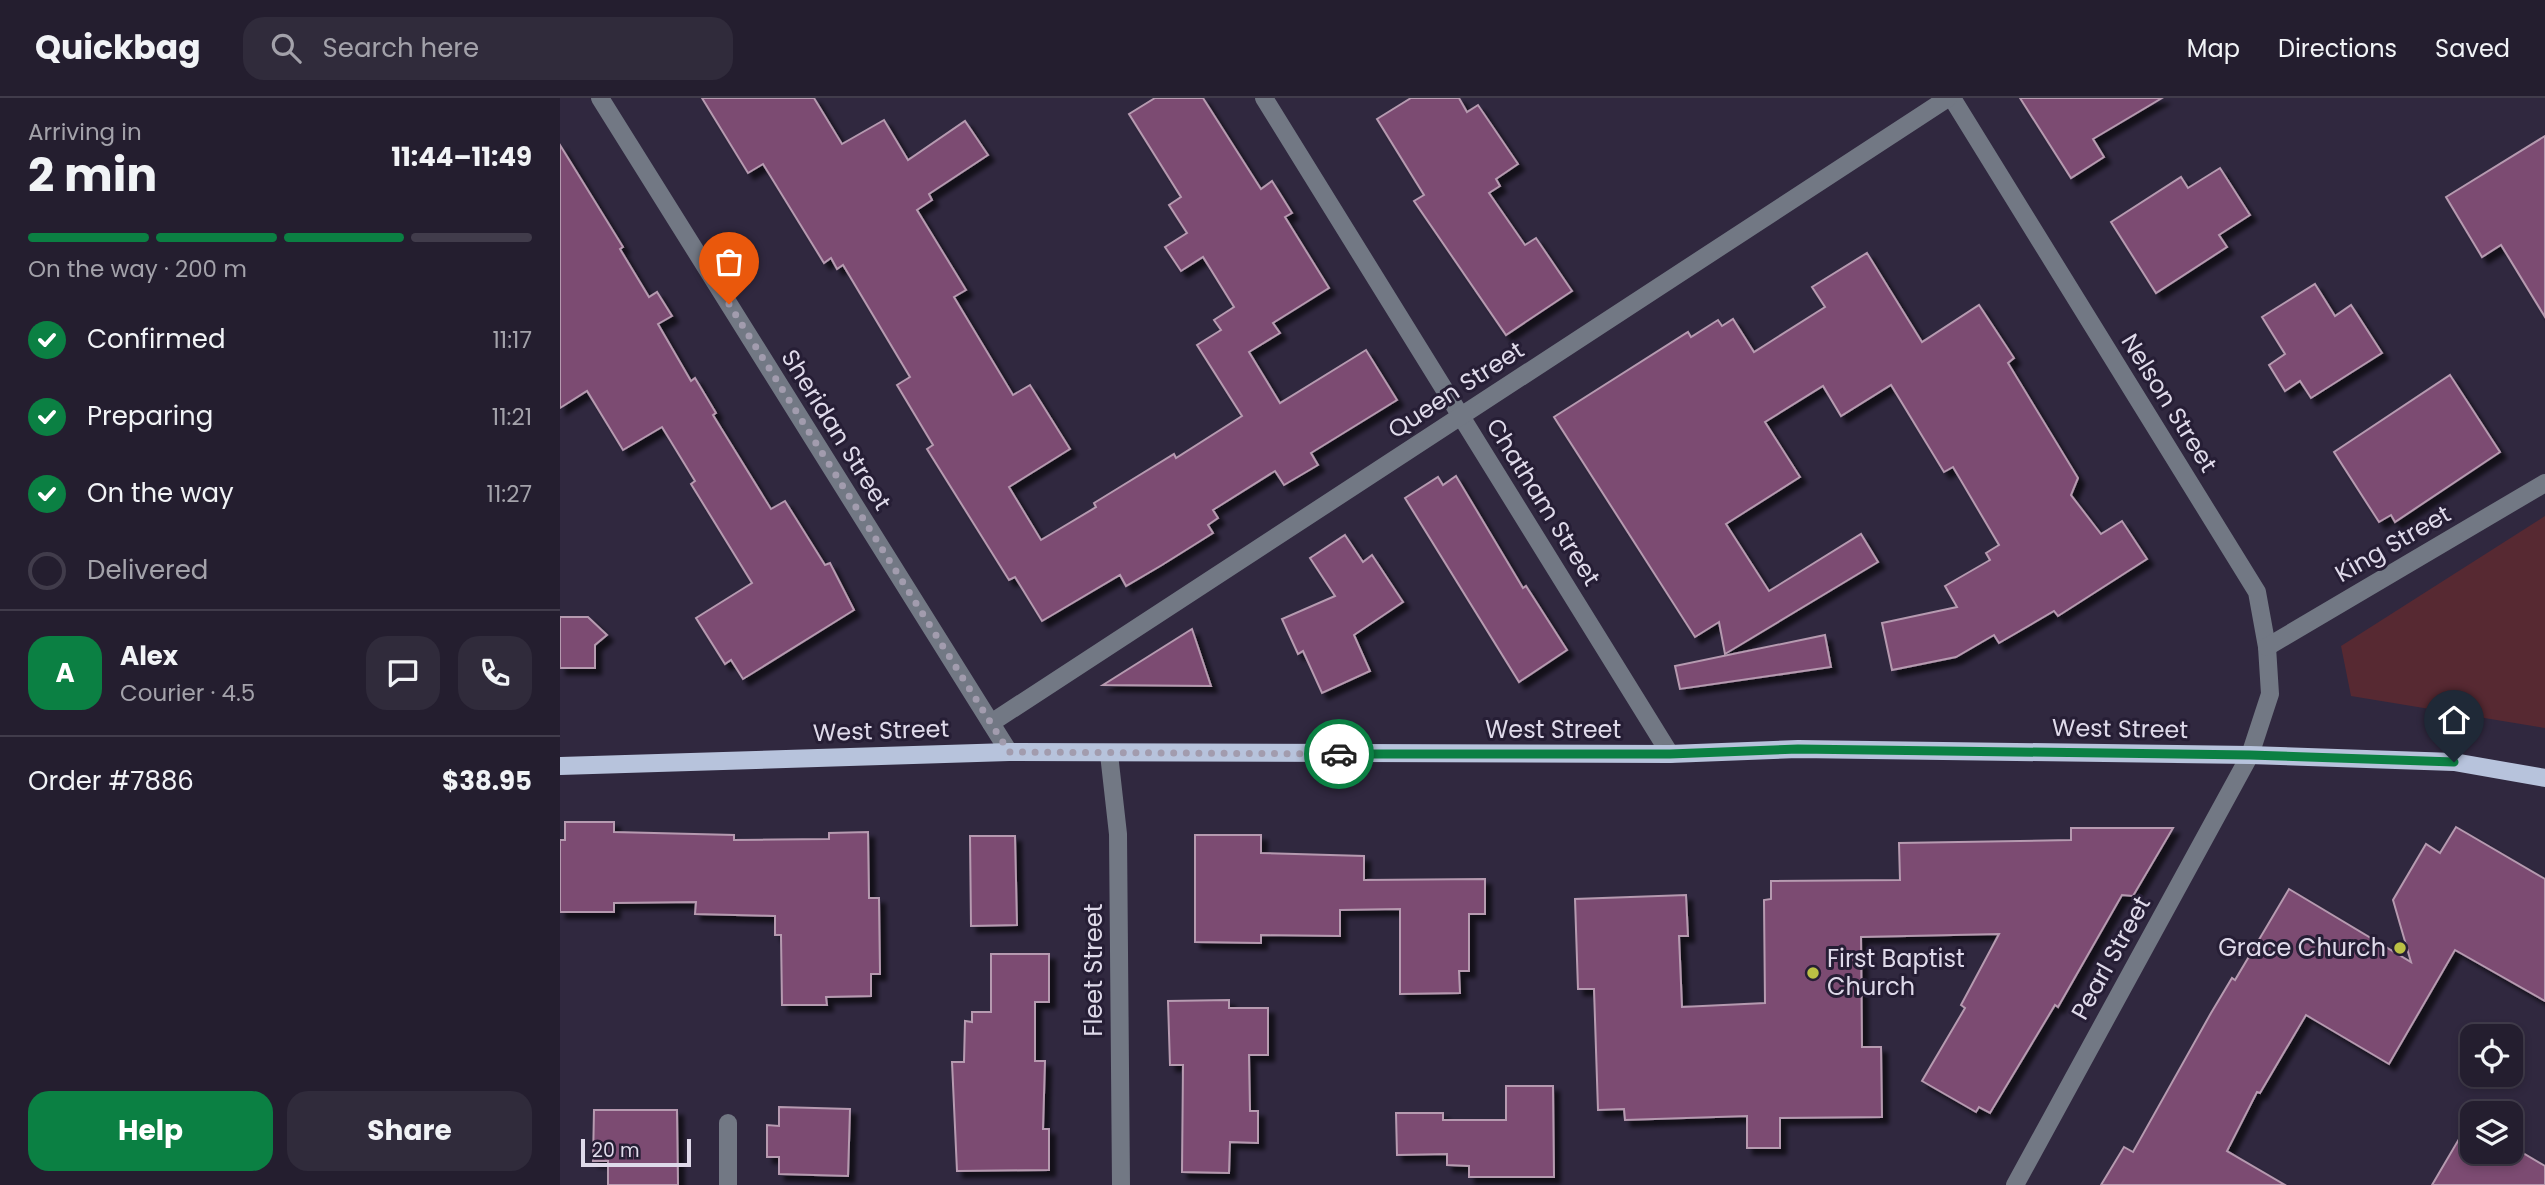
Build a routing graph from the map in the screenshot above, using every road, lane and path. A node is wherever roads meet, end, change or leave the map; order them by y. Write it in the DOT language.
graph roads {
  1 [pos="600,98"];
  2 [pos="1264,98"];
  3 [pos="1950,98"];
  4 [pos="1461,416"];
  5 [pos="2545,483"];
  6 [pos="2267,646"];
  7 [pos="991,723"];
  8 [pos="1009,752"];
  9 [pos="1109,754"];
  10 [pos="1670,754"];
  11 [pos="2250,755"];
  12 [pos="560,766"];
  13 [pos="2545,778"];
  14 [pos="728,1123"];
  15 [pos="729,1185"];
  16 [pos="1121,1185"];
  17 [pos="2015,1185"];
  1 -- 7 [label="street, Sheridan Street"];
  2 -- 4 [label="street, Chatham Street"];
  3 -- 4 [label="street, Queen Street"];
  3 -- 6 [label="street, Nelson Street"];
  4 -- 7 [label="street, Queen Street"];
  4 -- 10 [label="street, Chatham Street"];
  5 -- 6 [label="street, King Street"];
  6 -- 11 [label="street, Nelson Street"];
  7 -- 8 [label="street, Sheridan Street"];
  8 -- 9 [label="main road, West Street"];
  8 -- 12 [label="main road, West Street"];
  9 -- 10 [label="main road, West Street"];
  9 -- 16 [label="street, Fleet Street"];
  10 -- 11 [label="main road, West Street"];
  11 -- 13 [label="main road, West Street"];
  11 -- 17 [label="street, Pearl Street"];
  14 -- 15 [label="street"];
}
